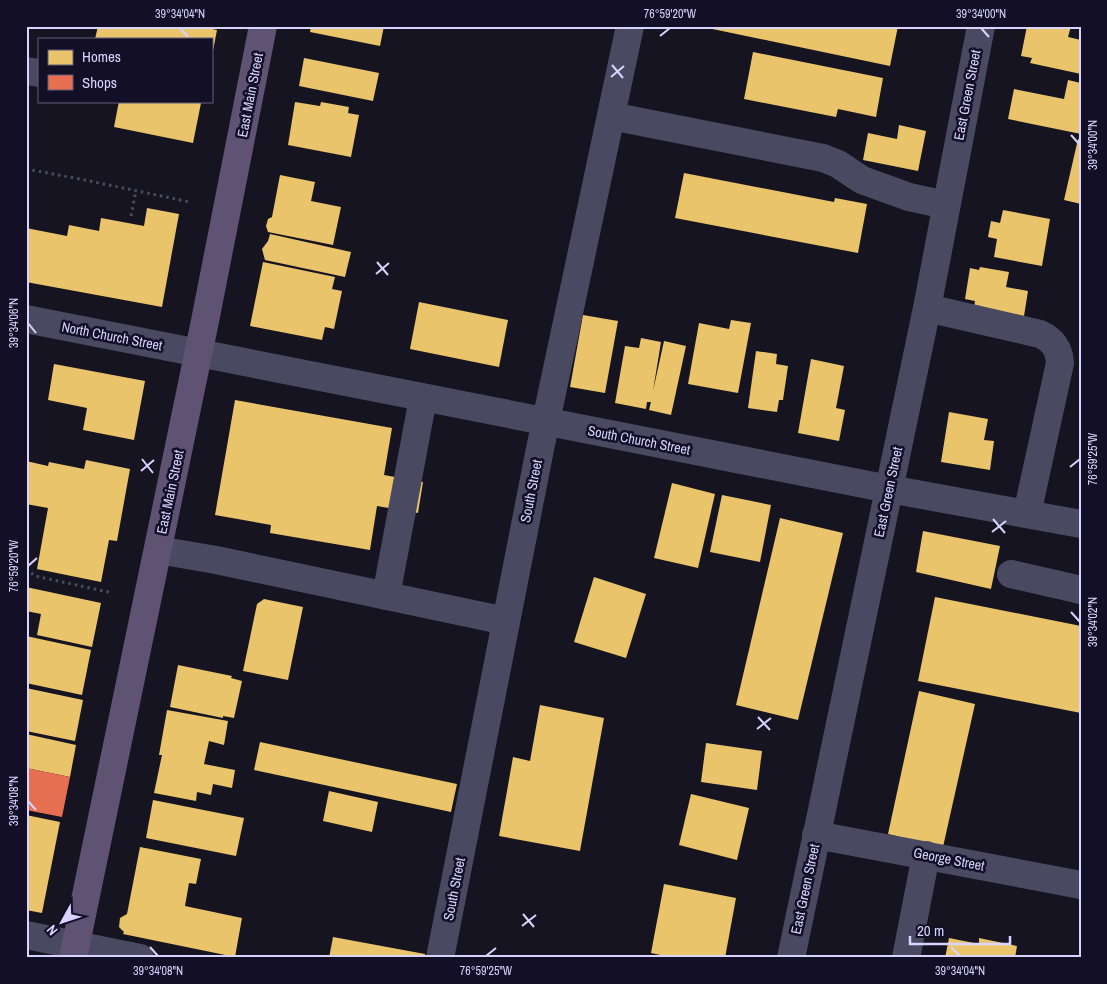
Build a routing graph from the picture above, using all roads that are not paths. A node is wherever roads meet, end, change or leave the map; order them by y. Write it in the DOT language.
graph roads {
  1 [pos="264,26"];
  2 [pos="630,26"];
  3 [pos="981,26"];
  4 [pos="611,116"];
  5 [pos="946,205"];
  6 [pos="927,308"];
  7 [pos="26,319"];
  8 [pos="198,353"];
  9 [pos="423,398"];
  10 [pos="546,422"];
  11 [pos="889,489"];
  12 [pos="1027,514"];
  13 [pos="1081,524"];
  14 [pos="158,550"];
  15 [pos="1011,574"];
  16 [pos="1081,590"];
  17 [pos="386,596"];
  18 [pos="506,621"];
  19 [pos="816,835"];
  20 [pos="926,854"];
  21 [pos="1081,885"];
  22 [pos="26,935"];
  23 [pos="74,951"];
  24 [pos="140,958"];
  25 [pos="440,958"];
  26 [pos="791,958"];
  27 [pos="906,958"];
  1 -- 8 [label="main road, East Main Street"];
  2 -- 4 [label="street, South Street"];
  3 -- 5 [label="street, East Green Street"];
  4 -- 5 [label="street"];
  4 -- 10 [label="street, South Street"];
  5 -- 6 [label="street, East Green Street"];
  6 -- 11 [label="street, East Green Street"];
  6 -- 12 [label="street"];
  7 -- 8 [label="street, North Church Street"];
  8 -- 9 [label="street, South Church Street"];
  8 -- 14 [label="main road, East Main Street"];
  9 -- 10 [label="street, South Church Street"];
  9 -- 17 [label="street"];
  10 -- 11 [label="street, South Church Street"];
  10 -- 18 [label="street, South Street"];
  11 -- 12 [label="street, South Church Street"];
  11 -- 19 [label="street, East Green Street"];
  12 -- 13 [label="street, South Church Street"];
  14 -- 17 [label="street"];
  14 -- 23 [label="main road, East Main Street"];
  15 -- 16 [label="street"];
  17 -- 18 [label="street"];
  18 -- 25 [label="street, South Street"];
  19 -- 20 [label="street, George Street"];
  19 -- 26 [label="street, East Green Street"];
  20 -- 21 [label="street, George Street"];
  20 -- 27 [label="street"];
  22 -- 23 [label="street"];
  23 -- 24 [label="street"];
}
